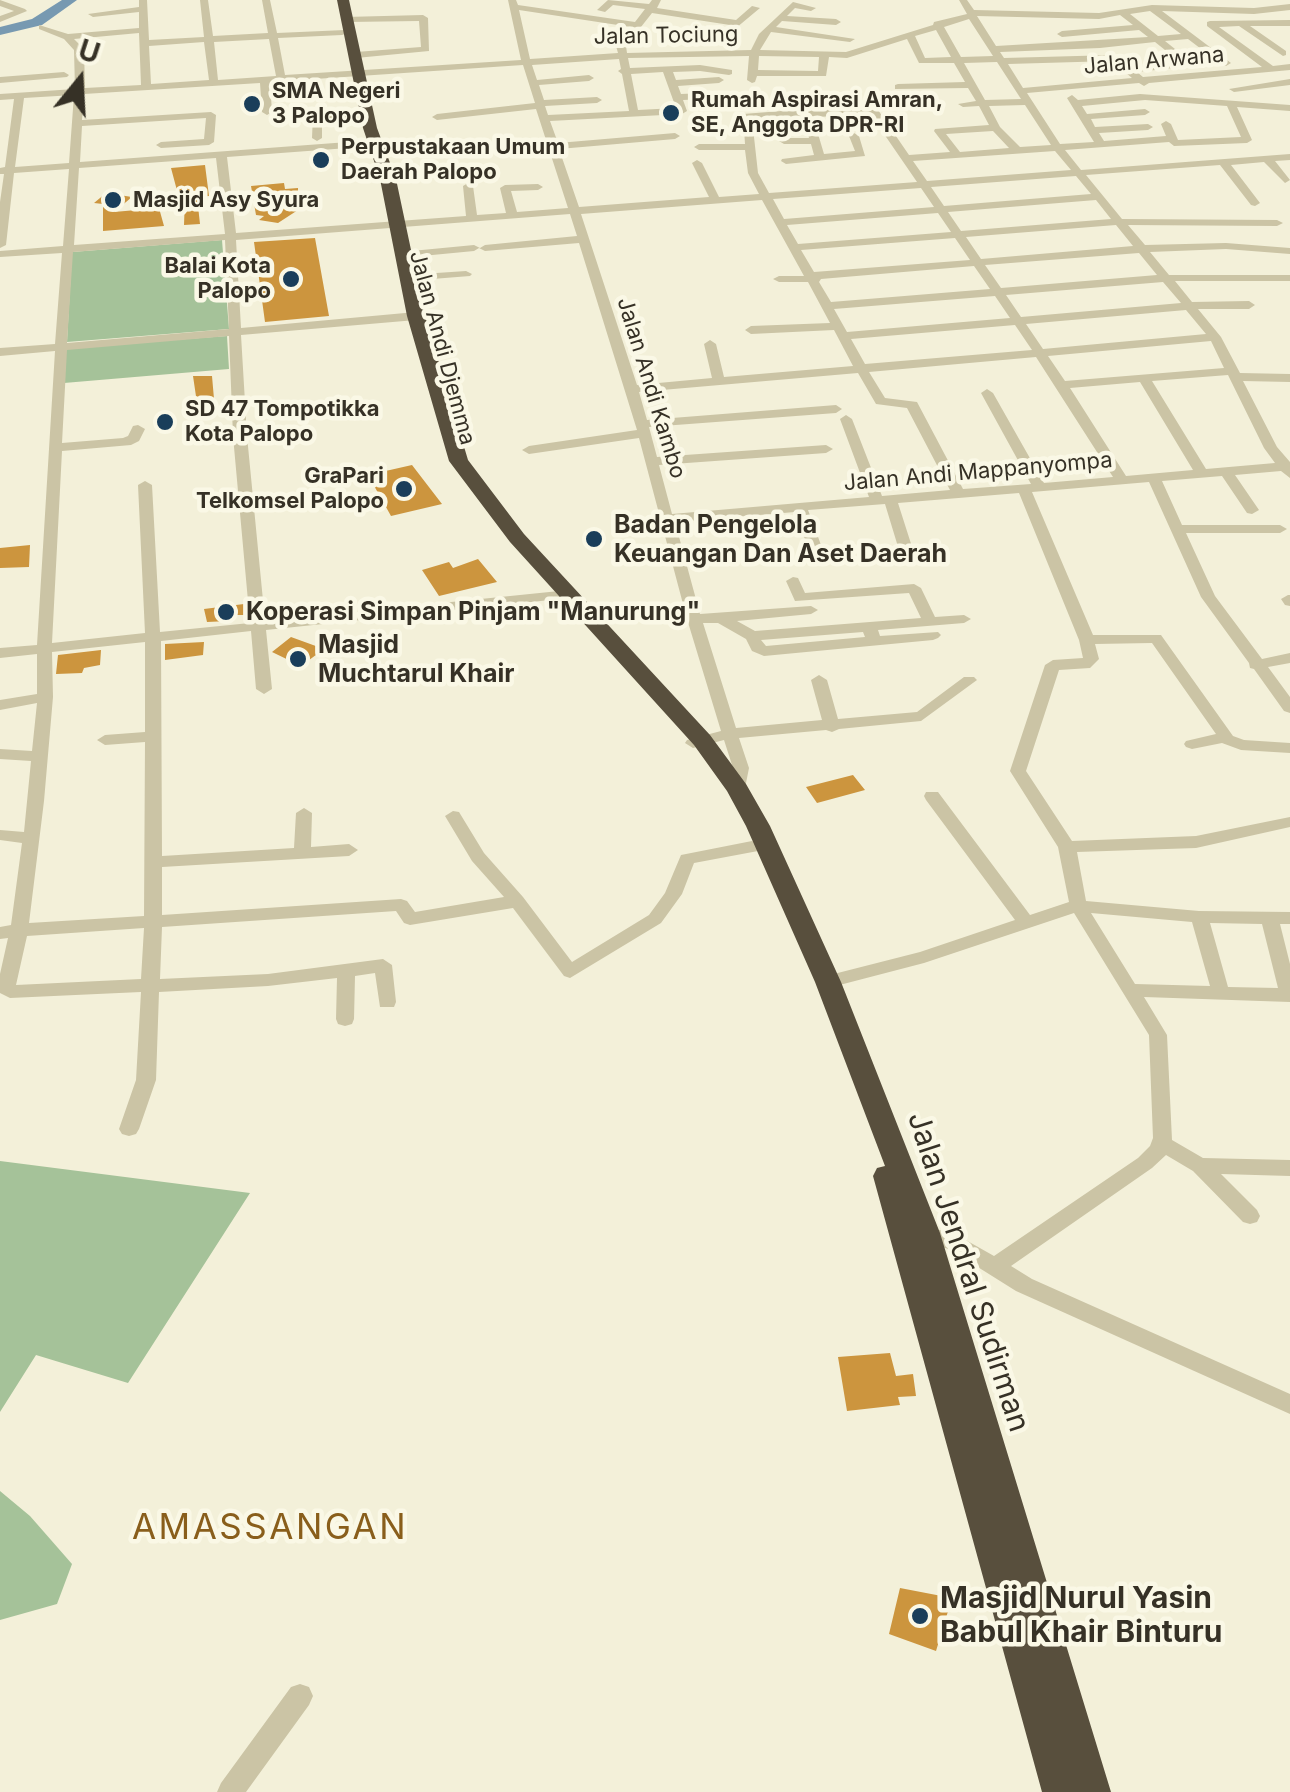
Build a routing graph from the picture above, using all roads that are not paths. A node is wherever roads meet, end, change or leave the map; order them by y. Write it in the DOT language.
graph roads {
  1 [pos="204,0"];
  2 [pos="266,0"];
  3 [pos="335,0"];
  4 [pos="640,0"];
  5 [pos="612,1"];
  6 [pos="0,3"];
  7 [pos="513,3"];
  8 [pos="144,4"];
  9 [pos="812,4"];
  10 [pos="654,5"];
  11 [pos="1290,7"];
  12 [pos="754,8"];
  13 [pos="1152,8"];
  14 [pos="602,10"];
  15 [pos="717,10"];
  16 [pos="970,10"];
  17 [pos="1260,11"];
  18 [pos="92,14"];
  19 [pos="1013,14"];
  20 [pos="1125,14"];
  21 [pos="344,17"];
  22 [pos="706,18"];
  23 [pos="780,18"];
  24 [pos="1051,18"];
  25 [pos="0,19"];
  26 [pos="1169,20"];
  27 [pos="836,22"];
  28 [pos="737,23"];
  29 [pos="1290,23"];
  30 [pos="938,24"];
  31 [pos="1210,24"];
  32 [pos="1278,24"];
  33 [pos="1022,25"];
  34 [pos="638,26"];
  35 [pos="1242,26"];
  36 [pos="42,27"];
  37 [pos="1144,27"];
  38 [pos="769,29"];
  39 [pos="143,30"];
  40 [pos="1290,32"];
  41 [pos="726,34"];
  42 [pos="1062,34"];
  43 [pos="910,35"];
  44 [pos="67,36"];
  45 [pos="274,36"];
  46 [pos="1030,36"];
  47 [pos="1189,36"];
  48 [pos="1158,38"];
  49 [pos="850,39"];
  50 [pos="207,40"];
  51 [pos="1130,42"];
  52 [pos="145,44"];
  53 [pos="1070,46"];
  54 [pos="1100,46"];
  55 [pos="1038,47"];
  56 [pos="691,52"];
  57 [pos="1287,53"];
  58 [pos="754,54"];
  59 [pos="824,55"];
  60 [pos="620,56"];
  61 [pos="1000,56"];
  62 [pos="1253,56"];
  63 [pos="1114,58"];
  64 [pos="959,60"];
  65 [pos="1082,60"];
  66 [pos="1222,60"];
  67 [pos="526,62"];
  68 [pos="1188,64"];
  69 [pos="1159,66"];
  70 [pos="1290,67"];
  71 [pos="355,68"];
  72 [pos="1271,69"];
  73 [pos="667,70"];
  74 [pos="1129,70"];
  75 [pos="623,71"];
  76 [pos="729,72"];
  77 [pos="964,73"];
  78 [pos="1238,73"];
  79 [pos="920,74"];
  80 [pos="64,75"];
  81 [pos="1217,75"];
  82 [pos="590,78"];
  83 [pos="281,79"];
  84 [pos="1184,79"];
  85 [pos="0,80"];
  86 [pos="265,80"];
  87 [pos="718,80"];
  88 [pos="672,82"];
  89 [pos="1290,82"];
  90 [pos="534,83"];
  91 [pos="214,84"];
  92 [pos="1144,84"];
  93 [pos="972,85"];
  94 [pos="1130,85"];
  95 [pos="1266,85"];
  96 [pos="1114,86"];
  97 [pos="898,87"];
  98 [pos="146,88"];
  99 [pos="1234,88"];
  100 [pos="1067,89"];
  101 [pos="77,92"];
  102 [pos="727,95"];
  103 [pos="19,96"];
  104 [pos="1285,96"];
  105 [pos="0,97"];
  106 [pos="678,97"];
  107 [pos="1025,97"];
  108 [pos="803,98"];
  109 [pos="1140,98"];
  110 [pos="597,100"];
  111 [pos="1212,102"];
  112 [pos="982,103"];
  113 [pos="1074,103"];
  114 [pos="964,104"];
  115 [pos="1231,104"];
  116 [pos="1252,105"];
  117 [pos="1290,106"];
  118 [pos="543,111"];
  119 [pos="267,112"];
  120 [pos="807,112"];
  121 [pos="828,112"];
  122 [pos="1145,112"];
  123 [pos="358,113"];
  124 [pos="634,113"];
  125 [pos="438,117"];
  126 [pos="1084,117"];
  127 [pos="76,123"];
  128 [pos="1166,124"];
  129 [pos="1148,126"];
  130 [pos="996,128"];
  131 [pos="1092,130"];
  132 [pos="675,136"];
  133 [pos="854,136"];
  134 [pos="317,138"];
  135 [pos="1172,139"];
  136 [pos="814,140"];
  137 [pos="1152,140"];
  138 [pos="784,141"];
  139 [pos="371,143"];
  140 [pos="1101,144"];
  141 [pos="161,145"];
  142 [pos="554,146"];
  143 [pos="699,147"];
  144 [pos="748,147"];
  145 [pos="1057,147"];
  146 [pos="1016,150"];
  147 [pos="221,154"];
  148 [pos="861,154"];
  149 [pos="956,154"];
  150 [pos="902,155"];
  151 [pos="820,158"];
  152 [pos="1290,158"];
  153 [pos="1268,159"];
  154 [pos="786,161"];
  155 [pos="1224,162"];
  156 [pos="697,163"];
  157 [pos="72,166"];
  158 [pos="4,171"];
  159 [pos="1077,172"];
  160 [pos="1288,182"];
  161 [pos="924,184"];
  162 [pos="468,186"];
  163 [pos="538,187"];
  164 [pos="764,196"];
  165 [pos="1097,197"];
  166 [pos="715,199"];
  167 [pos="1255,203"];
  168 [pos="940,209"];
  169 [pos="575,210"];
  170 [pos="512,215"];
  171 [pos="472,218"];
  172 [pos="782,222"];
  173 [pos="1118,222"];
  174 [pos="1277,223"];
  175 [pos="391,224"];
  176 [pos="957,234"];
  177 [pos="230,236"];
  178 [pos="584,239"];
  179 [pos="0,245"];
  180 [pos="797,247"];
  181 [pos="68,249"];
  182 [pos="1140,249"];
  183 [pos="1290,251"];
  184 [pos="0,254"];
  185 [pos="402,255"];
  186 [pos="976,262"];
  187 [pos="466,274"];
  188 [pos="407,278"];
  189 [pos="814,278"];
  190 [pos="1163,278"];
  191 [pos="1290,278"];
  192 [pos="779,279"];
  193 [pos="996,291"];
  194 [pos="1249,305"];
  195 [pos="828,306"];
  196 [pos="1188,306"];
  197 [pos="412,316"];
  198 [pos="1018,321"];
  199 [pos="751,330"];
  200 [pos="236,331"];
  201 [pos="842,331"];
  202 [pos="1215,337"];
  203 [pos="710,344"];
  204 [pos="60,345"];
  205 [pos="0,352"];
  206 [pos="1038,352"];
  207 [pos="861,368"];
  208 [pos="1236,374"];
  209 [pos="1143,378"];
  210 [pos="1290,378"];
  211 [pos="720,381"];
  212 [pos="1062,385"];
  213 [pos="632,389"];
  214 [pos="987,393"];
  215 [pos="643,428"];
  216 [pos="138,429"];
  217 [pos="56,448"];
  218 [pos="826,449"];
  219 [pos="529,450"];
  220 [pos="652,461"];
  221 [pos="1288,469"];
  222 [pos="1226,470"];
  223 [pos="1202,473"];
  224 [pos="1154,476"];
  225 [pos="1121,479"];
  226 [pos="145,485"];
  227 [pos="1031,487"];
  228 [pos="958,492"];
  229 [pos="883,499"];
  230 [pos="800,507"];
  231 [pos="1252,510"];
  232 [pos="669,518"];
  233 [pos="1180,528"];
  234 [pos="1280,529"];
  235 [pos="906,550"];
  236 [pos="817,554"];
  237 [pos="793,581"];
  238 [pos="563,595"];
  239 [pos="811,610"];
  240 [pos="721,618"];
  241 [pos="694,619"];
  242 [pos="964,619"];
  243 [pos="256,627"];
  244 [pos="931,628"];
  245 [pos="153,636"];
  246 [pos="1087,640"];
  247 [pos="44,648"];
  248 [pos="0,653"];
  249 [pos="1290,658"];
  250 [pos="1255,665"];
  251 [pos="819,680"];
  252 [pos="969,680"];
  253 [pos="264,689"];
  254 [pos="45,696"];
  255 [pos="0,705"];
  256 [pos="1290,708"];
  257 [pos="832,727"];
  258 [pos="729,734"];
  259 [pos="153,736"];
  260 [pos="1226,737"];
  261 [pos="105,740"];
  262 [pos="698,741"];
  263 [pos="1192,744"];
  264 [pos="1290,748"];
  265 [pos="0,754"];
  266 [pos="38,756"];
  267 [pos="733,790"];
  268 [pos="932,796"];
  269 [pos="304,812"];
  270 [pos="453,816"];
  271 [pos="1290,822"];
  272 [pos="0,835"];
  273 [pos="32,838"];
  274 [pos="752,847"];
  275 [pos="1067,847"];
  276 [pos="349,850"];
  277 [pos="302,852"];
  278 [pos="152,862"];
  279 [pos="517,900"];
  280 [pos="1078,906"];
  281 [pos="1200,917"];
  282 [pos="1269,917"];
  283 [pos="1290,918"];
  284 [pos="152,920"];
  285 [pos="1024,920"];
  286 [pos="10,931"];
  287 [pos="346,971"];
  288 [pos="828,982"];
  289 [pos="148,986"];
  290 [pos="1132,990"];
  291 [pos="1221,993"];
  292 [pos="1289,996"];
  293 [pos="387,1002"];
  294 [pos="345,1018"];
  295 [pos="128,1129"];
  296 [pos="1163,1144"];
  297 [pos="1200,1166"];
  298 [pos="1290,1168"];
  299 [pos="904,1201"];
  300 [pos="1250,1216"];
  301 [pos="915,1233"];
  302 [pos="993,1268"];
  303 [pos="1290,1404"];
  304 [pos="300,1696"];
  305 [pos="230,1792"];
  306 [pos="1062,1792"];
  307 [pos="1092,1792"];
  1 -- 50 [label="street"];
  2 -- 45 [label="street"];
  3 -- 21 [label="highway, Jalan Andi Djemma"];
  4 -- 10 [label="street"];
  5 -- 10 [label="street"];
  5 -- 14 [label="street"];
  6 -- 25 [label="street"];
  7 -- 34 [label="street"];
  7 -- 67 [label="street, Jalan Andi Kambo"];
  8 -- 18 [label="street"];
  8 -- 39 [label="street"];
  9 -- 23 [label="street"];
  10 -- 22 [label="street"];
  10 -- 34 [label="street"];
  11 -- 17 [label="street, Jalan Tociung"];
  12 -- 28 [label="street"];
  13 -- 17 [label="street, Jalan Tociung"];
  13 -- 20 [label="street, Jalan Tociung"];
  13 -- 26 [label="street"];
  15 -- 22 [label="street"];
  16 -- 19 [label="street, Jalan Tociung"];
  16 -- 30 [label="street, Jalan Tociung"];
  16 -- 61 [label="street"];
  17 -- 32 [label="street"];
  19 -- 24 [label="street, Jalan Tociung"];
  19 -- 33 [label="street"];
  20 -- 24 [label="street, Jalan Tociung"];
  20 -- 37 [label="street"];
  21 -- 45 [label="street"];
  21 -- 71 [label="highway, Jalan Andi Djemma"];
  21 -- 71 [label="street"];
  22 -- 28 [label="street"];
  22 -- 56 [label="street"];
  23 -- 27 [label="street"];
  23 -- 38 [label="street"];
  24 -- 42 [label="street"];
  26 -- 31 [label="street"];
  26 -- 47 [label="street"];
  28 -- 41 [label="street"];
  29 -- 32 [label="street"];
  30 -- 43 [label="street, Jalan Tociung"];
  30 -- 64 [label="street"];
  31 -- 35 [label="street"];
  31 -- 62 [label="street"];
  32 -- 35 [label="street"];
  32 -- 40 [label="street"];
  34 -- 60 [label="street"];
  35 -- 57 [label="street"];
  36 -- 44 [label="street"];
  37 -- 42 [label="street"];
  37 -- 48 [label="street"];
  38 -- 49 [label="street"];
  38 -- 58 [label="street"];
  39 -- 44 [label="street"];
  39 -- 52 [label="street"];
  42 -- 53 [label="street"];
  43 -- 59 [label="street, Jalan Tociung"];
  43 -- 64 [label="street"];
  44 -- 101 [label="street"];
  45 -- 50 [label="street"];
  45 -- 83 [label="street"];
  46 -- 55 [label="street"];
  47 -- 48 [label="street"];
  47 -- 66 [label="street"];
  48 -- 51 [label="street"];
  48 -- 68 [label="street"];
  50 -- 52 [label="street"];
  50 -- 91 [label="street"];
  51 -- 54 [label="street"];
  51 -- 69 [label="street"];
  52 -- 98 [label="street"];
  53 -- 54 [label="street"];
  53 -- 55 [label="street"];
  54 -- 63 [label="street"];
  55 -- 61 [label="street"];
  56 -- 58 [label="street, Jalan Tociung"];
  56 -- 60 [label="street, Jalan Tociung"];
  57 -- 62 [label="street"];
  58 -- 59 [label="street, Jalan Tociung"];
  58 -- 59 [label="street"];
  60 -- 67 [label="street, Jalan Tociung"];
  60 -- 75 [label="street"];
  61 -- 64 [label="street"];
  61 -- 65 [label="street"];
  61 -- 107 [label="street"];
  62 -- 72 [label="street"];
  63 -- 65 [label="street"];
  63 -- 74 [label="street"];
  64 -- 77 [label="street"];
  65 -- 96 [label="street"];
  66 -- 68 [label="street"];
  66 -- 78 [label="street"];
  67 -- 71 [label="street, Jalan Tociung"];
  67 -- 90 [label="street, Jalan Andi Kambo"];
  68 -- 69 [label="street"];
  69 -- 74 [label="street"];
  70 -- 72 [label="street, Jalan Arwana"];
  71 -- 83 [label="street"];
  71 -- 123 [label="highway, Jalan Andi Djemma"];
  71 -- 139 [label="highway, Jalan Andi Djemma"];
  72 -- 78 [label="street, Jalan Arwana"];
  73 -- 75 [label="street"];
  73 -- 76 [label="street"];
  73 -- 88 [label="street"];
  74 -- 92 [label="street"];
  75 -- 124 [label="street"];
  77 -- 79 [label="street"];
  77 -- 93 [label="street"];
  78 -- 81 [label="street, Jalan Arwana"];
  80 -- 85 [label="street"];
  81 -- 84 [label="street, Jalan Arwana"];
  81 -- 99 [label="street"];
  82 -- 90 [label="street"];
  83 -- 86 [label="street"];
  84 -- 92 [label="street, Jalan Arwana"];
  84 -- 111 [label="street"];
  86 -- 91 [label="street"];
  86 -- 119 [label="street"];
  87 -- 88 [label="street"];
  88 -- 106 [label="street"];
  89 -- 95 [label="street"];
  90 -- 118 [label="street, Jalan Andi Kambo"];
  91 -- 98 [label="street"];
  92 -- 94 [label="street, Jalan Arwana"];
  93 -- 97 [label="street"];
  93 -- 112 [label="street"];
  94 -- 96 [label="street, Jalan Arwana"];
  94 -- 109 [label="street"];
  95 -- 99 [label="street"];
  95 -- 104 [label="street"];
  96 -- 100 [label="street, Jalan Arwana"];
  98 -- 101 [label="street"];
  99 -- 116 [label="street"];
  100 -- 107 [label="street, Jalan Arwana"];
  100 -- 113 [label="street"];
  101 -- 103 [label="street"];
  101 -- 127 [label="street"];
  102 -- 106 [label="street"];
  103 -- 105 [label="street"];
  103 -- 158 [label="street"];
  104 -- 117 [label="street"];
  106 -- 124 [label="street"];
  107 -- 112 [label="street, Jalan Arwana"];
  107 -- 145 [label="street"];
  108 -- 121 [label="street"];
  109 -- 111 [label="street"];
  109 -- 113 [label="street"];
  109 -- 122 [label="street"];
  110 -- 118 [label="street"];
  111 -- 115 [label="street"];
  112 -- 114 [label="street, Jalan Arwana"];
  112 -- 130 [label="street"];
  113 -- 126 [label="street"];
  115 -- 116 [label="street"];
  115 -- 135 [label="street"];
  116 -- 117 [label="street"];
  118 -- 124 [label="street"];
  118 -- 125 [label="street"];
  118 -- 142 [label="street, Jalan Andi Kambo"];
  120 -- 121 [label="street"];
  120 -- 136 [label="street"];
  120 -- 144 [label="street"];
  121 -- 150 [label="street"];
  122 -- 126 [label="street"];
  122 -- 129 [label="street"];
  123 -- 134 [label="street"];
  123 -- 139 [label="highway, Jalan Andi Djemma"];
  126 -- 131 [label="street"];
  127 -- 141 [label="street"];
  127 -- 157 [label="street"];
  128 -- 135 [label="street"];
  129 -- 131 [label="street"];
  129 -- 137 [label="street"];
  130 -- 146 [label="street"];
  130 -- 149 [label="street"];
  131 -- 140 [label="street"];
  132 -- 142 [label="street"];
  133 -- 148 [label="street"];
  135 -- 137 [label="street"];
  136 -- 138 [label="street"];
  136 -- 151 [label="street"];
  137 -- 140 [label="street"];
  139 -- 147 [label="street"];
  139 -- 175 [label="highway, Jalan Andi Djemma"];
  140 -- 145 [label="street"];
  142 -- 169 [label="street, Jalan Andi Kambo"];
  143 -- 144 [label="street"];
  144 -- 164 [label="street"];
  145 -- 146 [label="street"];
  145 -- 159 [label="street"];
  146 -- 149 [label="street"];
  147 -- 157 [label="street"];
  147 -- 177 [label="street"];
  148 -- 150 [label="street"];
  148 -- 151 [label="street"];
  149 -- 150 [label="street"];
  150 -- 161 [label="street"];
  151 -- 154 [label="street"];
  152 -- 153 [label="street"];
  153 -- 155 [label="street"];
  153 -- 160 [label="street"];
  155 -- 159 [label="street"];
  155 -- 167 [label="street"];
  156 -- 166 [label="street"];
  157 -- 158 [label="street"];
  157 -- 181 [label="street"];
  158 -- 179 [label="street"];
  159 -- 161 [label="street"];
  159 -- 165 [label="street"];
  161 -- 164 [label="street"];
  161 -- 168 [label="street"];
  162 -- 171 [label="street"];
  163 -- 170 [label="street"];
  164 -- 166 [label="street"];
  164 -- 172 [label="street"];
  165 -- 168 [label="street"];
  165 -- 173 [label="street"];
  166 -- 169 [label="street"];
  168 -- 172 [label="street"];
  168 -- 176 [label="street"];
  169 -- 170 [label="street"];
  169 -- 178 [label="street, Jalan Andi Kambo"];
  170 -- 171 [label="street"];
  171 -- 175 [label="street"];
  172 -- 180 [label="street"];
  173 -- 174 [label="street"];
  173 -- 176 [label="street"];
  173 -- 182 [label="street"];
  175 -- 177 [label="street"];
  175 -- 185 [label="highway, Jalan Andi Djemma"];
  175 -- 197 [label="highway, Jalan Andi Djemma"];
  176 -- 180 [label="street"];
  176 -- 186 [label="street"];
  177 -- 181 [label="street"];
  177 -- 200 [label="street"];
  178 -- 185 [label="street"];
  178 -- 213 [label="street, Jalan Andi Kambo"];
  180 -- 189 [label="street"];
  181 -- 184 [label="street"];
  181 -- 204 [label="street"];
  182 -- 183 [label="street"];
  182 -- 186 [label="street"];
  182 -- 190 [label="street"];
  185 -- 188 [label="highway, Jalan Andi Djemma"];
  186 -- 189 [label="street"];
  186 -- 193 [label="street"];
  187 -- 188 [label="street"];
  188 -- 197 [label="highway, Jalan Andi Djemma"];
  189 -- 192 [label="street"];
  189 -- 195 [label="street"];
  190 -- 191 [label="street"];
  190 -- 193 [label="street"];
  190 -- 196 [label="street"];
  193 -- 195 [label="street"];
  193 -- 198 [label="street"];
  194 -- 196 [label="street"];
  195 -- 201 [label="street"];
  196 -- 198 [label="street"];
  196 -- 202 [label="street"];
  197 -- 200 [label="street"];
  197 -- 238 [label="highway, Jalan Andi Djemma"];
  198 -- 201 [label="street"];
  198 -- 206 [label="street"];
  199 -- 201 [label="street"];
  200 -- 204 [label="street"];
  200 -- 243 [label="street"];
  201 -- 207 [label="street"];
  202 -- 206 [label="street"];
  202 -- 208 [label="street"];
  203 -- 211 [label="street"];
  204 -- 205 [label="street"];
  204 -- 217 [label="street"];
  206 -- 207 [label="street"];
  206 -- 212 [label="street"];
  207 -- 211 [label="street"];
  207 -- 228 [label="street"];
  208 -- 209 [label="street"];
  208 -- 210 [label="street"];
  208 -- 221 [label="street"];
  209 -- 212 [label="street"];
  209 -- 223 [label="street"];
  211 -- 213 [label="street"];
  212 -- 225 [label="street"];
  213 -- 215 [label="street, Jalan Andi Kambo"];
  214 -- 227 [label="street"];
  215 -- 219 [label="street"];
  215 -- 220 [label="street, Jalan Andi Kambo"];
  215 -- 229 [label="street"];
  216 -- 217 [label="street"];
  217 -- 247 [label="street"];
  218 -- 220 [label="street"];
  220 -- 232 [label="street, Jalan Andi Kambo"];
  221 -- 222 [label="street, Jalan Andi Mappanyompa"];
  222 -- 223 [label="street, Jalan Andi Mappanyompa"];
  222 -- 231 [label="street"];
  223 -- 224 [label="street, Jalan Andi Mappanyompa"];
  224 -- 225 [label="street, Jalan Andi Mappanyompa"];
  224 -- 233 [label="street"];
  225 -- 227 [label="street, Jalan Andi Mappanyompa"];
  226 -- 245 [label="street"];
  227 -- 228 [label="street, Jalan Andi Mappanyompa"];
  227 -- 246 [label="street"];
  228 -- 229 [label="street, Jalan Andi Mappanyompa"];
  229 -- 230 [label="street, Jalan Andi Mappanyompa"];
  229 -- 235 [label="street"];
  230 -- 232 [label="street, Jalan Andi Mappanyompa"];
  230 -- 236 [label="street"];
  232 -- 241 [label="street, Jalan Andi Kambo"];
  233 -- 234 [label="street"];
  233 -- 250 [label="street"];
  237 -- 244 [label="street"];
  238 -- 243 [label="street"];
  238 -- 262 [label="highway, Jalan Andi Djemma"];
  239 -- 240 [label="street"];
  240 -- 241 [label="street"];
  240 -- 244 [label="street"];
  241 -- 258 [label="street, Jalan Andi Kambo"];
  242 -- 244 [label="street"];
  243 -- 245 [label="street"];
  243 -- 253 [label="street"];
  245 -- 247 [label="street"];
  245 -- 259 [label="street"];
  246 -- 260 [label="street"];
  246 -- 275 [label="street"];
  247 -- 248 [label="street"];
  247 -- 254 [label="street"];
  249 -- 250 [label="street"];
  250 -- 256 [label="street"];
  251 -- 257 [label="street"];
  252 -- 257 [label="street"];
  254 -- 255 [label="street"];
  254 -- 266 [label="street"];
  257 -- 258 [label="street"];
  258 -- 262 [label="street"];
  258 -- 267 [label="street, Jalan Andi Kambo"];
  259 -- 261 [label="street"];
  259 -- 278 [label="street"];
  260 -- 263 [label="street"];
  260 -- 264 [label="street"];
  262 -- 267 [label="highway, Jalan Andi Djemma"];
  265 -- 266 [label="street"];
  266 -- 273 [label="street"];
  267 -- 274 [label="highway, Jalan Jendral Sudirman"];
  267 -- 288 [label="highway, Jalan Jendral Sudirman"];
  268 -- 285 [label="street"];
  269 -- 277 [label="street"];
  270 -- 279 [label="street"];
  271 -- 275 [label="street"];
  272 -- 273 [label="street"];
  273 -- 286 [label="street"];
  274 -- 279 [label="street"];
  274 -- 299 [label="highway, Jalan Jendral Sudirman"];
  275 -- 280 [label="street"];
  276 -- 277 [label="street"];
  277 -- 278 [label="street"];
  278 -- 284 [label="street"];
  279 -- 284 [label="street"];
  280 -- 281 [label="street"];
  280 -- 285 [label="street"];
  280 -- 290 [label="street"];
  281 -- 282 [label="street"];
  281 -- 291 [label="street"];
  282 -- 283 [label="street"];
  282 -- 292 [label="street"];
  284 -- 286 [label="street"];
  284 -- 289 [label="street"];
  285 -- 288 [label="street"];
  286 -- 289 [label="street"];
  287 -- 289 [label="street"];
  287 -- 293 [label="street"];
  287 -- 294 [label="street"];
  288 -- 299 [label="highway, Jalan Jendral Sudirman"];
  289 -- 295 [label="street"];
  290 -- 291 [label="street"];
  290 -- 296 [label="street"];
  291 -- 292 [label="street"];
  296 -- 297 [label="street"];
  296 -- 302 [label="street"];
  297 -- 298 [label="street"];
  297 -- 300 [label="street"];
  299 -- 301 [label="highway, Jalan Jendral Sudirman"];
  301 -- 302 [label="street"];
  301 -- 306 [label="highway, Jalan Jendral Sudirman"];
  301 -- 307 [label="highway, Jalan Jendral Sudirman"];
  302 -- 303 [label="street"];
  304 -- 305 [label="street"];
}
